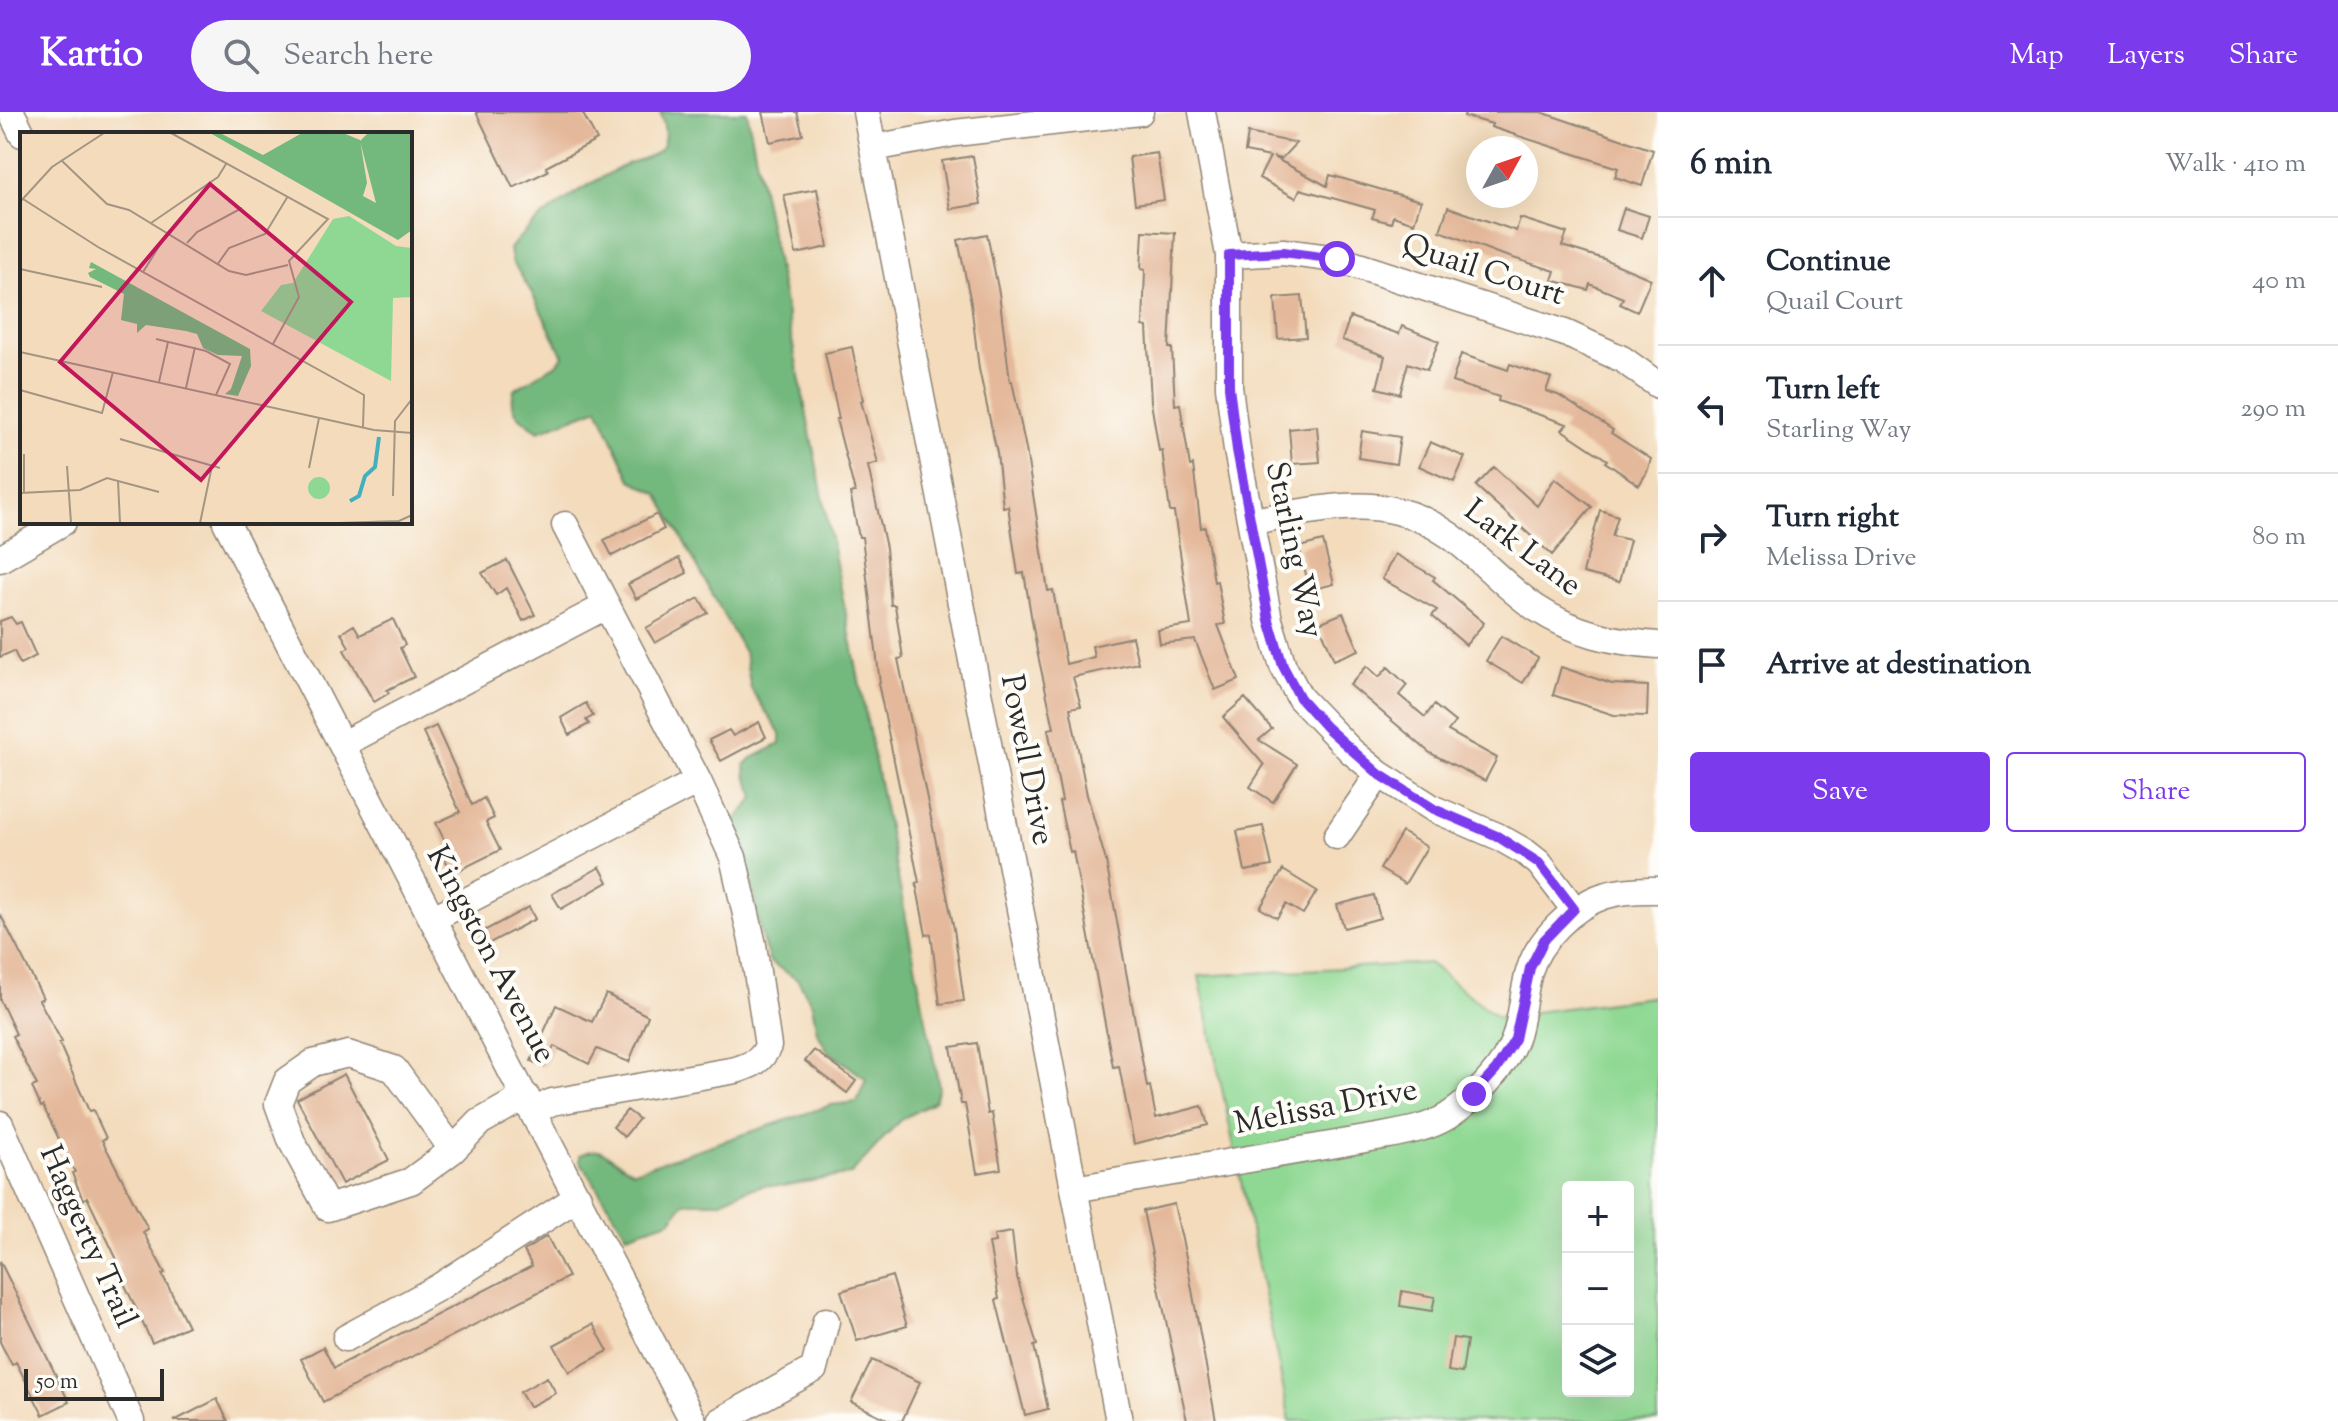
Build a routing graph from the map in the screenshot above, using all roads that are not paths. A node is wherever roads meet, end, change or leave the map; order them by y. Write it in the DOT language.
graph roads {
  1 [pos="11,112"];
  2 [pos="866,112"];
  3 [pos="1140,112"];
  4 [pos="1202,112"];
  5 [pos="21,132"];
  6 [pos="873,148"];
  7 [pos="1229,255"];
  8 [pos="1658,385"];
  9 [pos="1251,521"];
  10 [pos="60,524"];
  11 [pos="227,524"];
  12 [pos="565,525"];
  13 [pos="0,559"];
  14 [pos="606,606"];
  15 [pos="1658,645"];
  16 [pos="343,744"];
  17 [pos="1379,774"];
  18 [pos="698,781"];
  19 [pos="1337,836"];
  20 [pos="1658,890"];
  21 [pos="1574,909"];
  22 [pos="432,919"];
  23 [pos="529,1104"];
  24 [pos="0,1124"];
  25 [pos="453,1150"];
  26 [pos="1074,1189"];
  27 [pos="578,1197"];
  28 [pos="826,1321"];
  29 [pos="346,1338"];
  30 [pos="127,1420"];
  31 [pos="693,1421"];
  32 [pos="720,1421"];
  33 [pos="1119,1421"];
  1 -- 5 [label="street"];
  2 -- 6 [label="street, Powell Drive"];
  3 -- 6 [label="street"];
  4 -- 7 [label="street, Starling Way"];
  6 -- 26 [label="street, Powell Drive"];
  7 -- 8 [label="street, Quail Court"];
  7 -- 9 [label="street, Starling Way"];
  9 -- 15 [label="street, Lark Lane"];
  9 -- 17 [label="street, Starling Way"];
  10 -- 13 [label="street"];
  11 -- 16 [label="street, Kingston Avenue"];
  12 -- 14 [label="street"];
  14 -- 16 [label="street"];
  14 -- 18 [label="street"];
  16 -- 22 [label="street, Kingston Avenue"];
  17 -- 19 [label="street"];
  17 -- 21 [label="street, Starling Way"];
  18 -- 22 [label="street"];
  18 -- 23 [label="street"];
  20 -- 21 [label="street, Melissa Drive"];
  21 -- 26 [label="street, Melissa Drive"];
  22 -- 23 [label="street, Kingston Avenue"];
  23 -- 25 [label="street"];
  23 -- 27 [label="street, Kingston Avenue"];
  24 -- 30 [label="street, Haggerty Trail"];
  25 -- 25 [label="street"];
  26 -- 33 [label="street, Powell Drive"];
  27 -- 29 [label="street"];
  27 -- 31 [label="street, Kingston Avenue"];
  28 -- 32 [label="street"];
}
